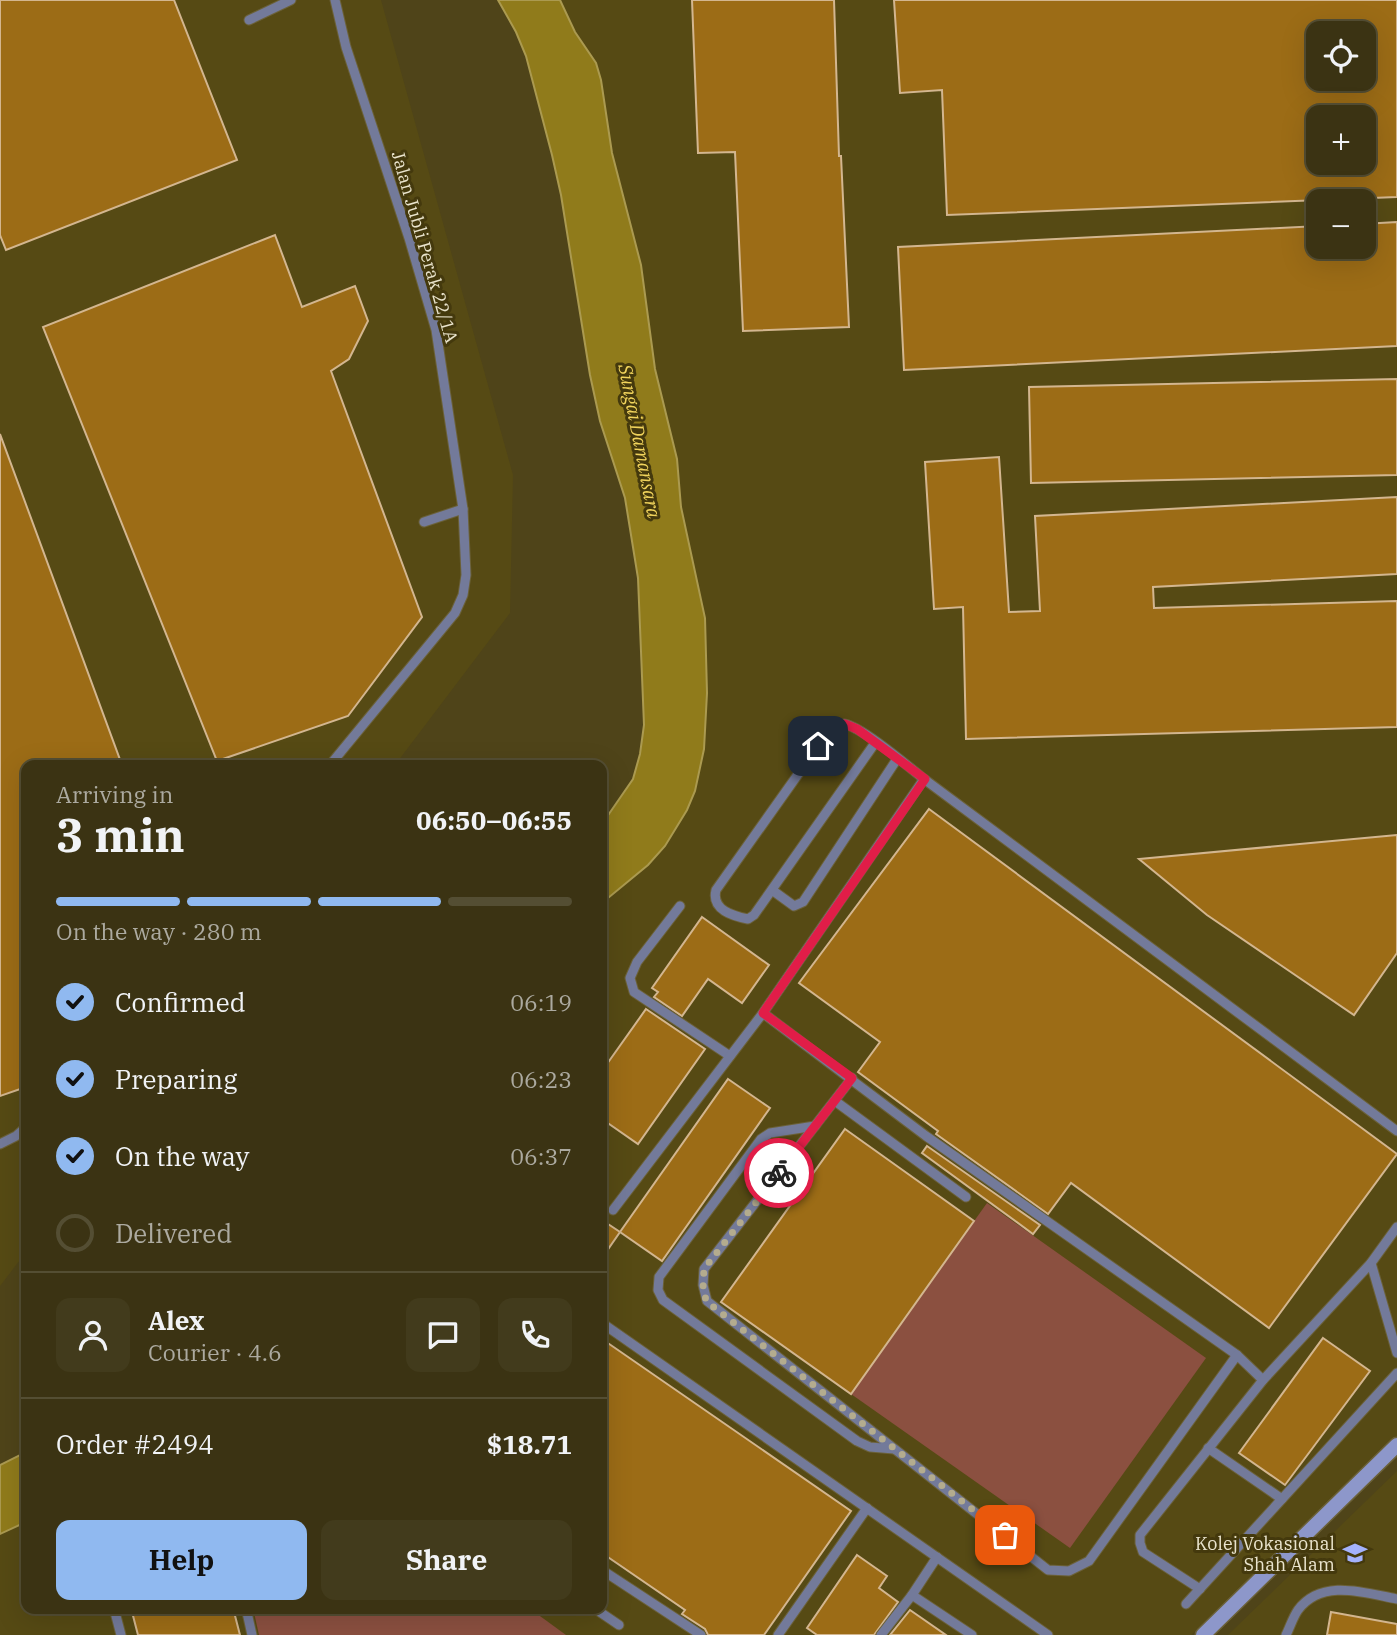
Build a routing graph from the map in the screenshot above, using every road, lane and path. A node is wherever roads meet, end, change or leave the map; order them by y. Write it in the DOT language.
graph roads {
  1 [pos="291,0"];
  2 [pos="335,0"];
  3 [pos="249,20"];
  4 [pos="463,509"];
  5 [pos="424,522"];
  6 [pos="875,743"];
  7 [pos="897,759"];
  8 [pos="334,760"];
  9 [pos="925,779"];
  10 [pos="772,890"];
  11 [pos="680,906"];
  12 [pos="763,1013"];
  13 [pos="730,1056"];
  14 [pos="852,1078"];
  15 [pos="835,1101"];
  16 [pos="815,1126"];
  17 [pos="1397,1131"];
  18 [pos="21,1132"];
  19 [pos="0,1144"];
  20 [pos="967,1197"];
  21 [pos="613,1210"];
  22 [pos="1397,1227"];
  23 [pos="1371,1263"];
  24 [pos="607,1326"];
  25 [pos="1397,1353"];
  26 [pos="1237,1355"];
  27 [pos="1397,1373"];
  28 [pos="1263,1380"];
  29 [pos="1397,1445"];
  30 [pos="1208,1448"];
  31 [pos="895,1449"];
  32 [pos="1282,1499"];
  33 [pos="867,1508"];
  34 [pos="937,1557"];
  35 [pos="607,1573"];
  36 [pos="1200,1589"];
  37 [pos="912,1595"];
  38 [pos="1397,1599"];
  39 [pos="1186,1604"];
  40 [pos="117,1614"];
  41 [pos="248,1614"];
  42 [pos="603,1614"];
  43 [pos="619,1625"];
  44 [pos="121,1635"];
  45 [pos="253,1635"];
  46 [pos="701,1635"];
  47 [pos="778,1635"];
  48 [pos="881,1635"];
  49 [pos="972,1635"];
  50 [pos="1048,1635"];
  51 [pos="1203,1635"];
  52 [pos="1286,1635"];
  1 -- 3 [label="lane"];
  2 -- 4 [label="lane, Jalan Jubli Perak 22/1A"];
  4 -- 5 [label="lane"];
  4 -- 8 [label="lane, Jalan Jubli Perak 22/1A"];
  6 -- 7 [label="lane"];
  6 -- 10 [label="lane"];
  6 -- 10 [label="lane"];
  7 -- 9 [label="lane"];
  7 -- 10 [label="lane"];
  9 -- 12 [label="lane"];
  9 -- 17 [label="lane"];
  11 -- 13 [label="lane"];
  12 -- 13 [label="lane"];
  12 -- 14 [label="lane"];
  13 -- 21 [label="lane"];
  14 -- 15 [label="lane"];
  14 -- 26 [label="lane"];
  15 -- 16 [label="lane"];
  15 -- 20 [label="lane"];
  16 -- 31 [label="lane"];
  16 -- 31 [label="lane"];
  18 -- 19 [label="lane"];
  22 -- 23 [label="lane"];
  23 -- 25 [label="lane"];
  23 -- 28 [label="lane"];
  24 -- 33 [label="lane"];
  26 -- 28 [label="lane"];
  26 -- 31 [label="lane"];
  27 -- 32 [label="lane"];
  28 -- 30 [label="lane"];
  29 -- 51 [label="main road"];
  30 -- 32 [label="lane"];
  30 -- 36 [label="lane"];
  32 -- 36 [label="lane"];
  33 -- 34 [label="lane"];
  33 -- 47 [label="lane"];
  34 -- 37 [label="lane"];
  34 -- 50 [label="lane"];
  35 -- 46 [label="lane"];
  36 -- 39 [label="lane"];
  37 -- 48 [label="lane"];
  37 -- 49 [label="lane"];
  38 -- 52 [label="lane"];
  40 -- 44 [label="lane"];
  41 -- 45 [label="lane"];
  42 -- 43 [label="lane"];
}
